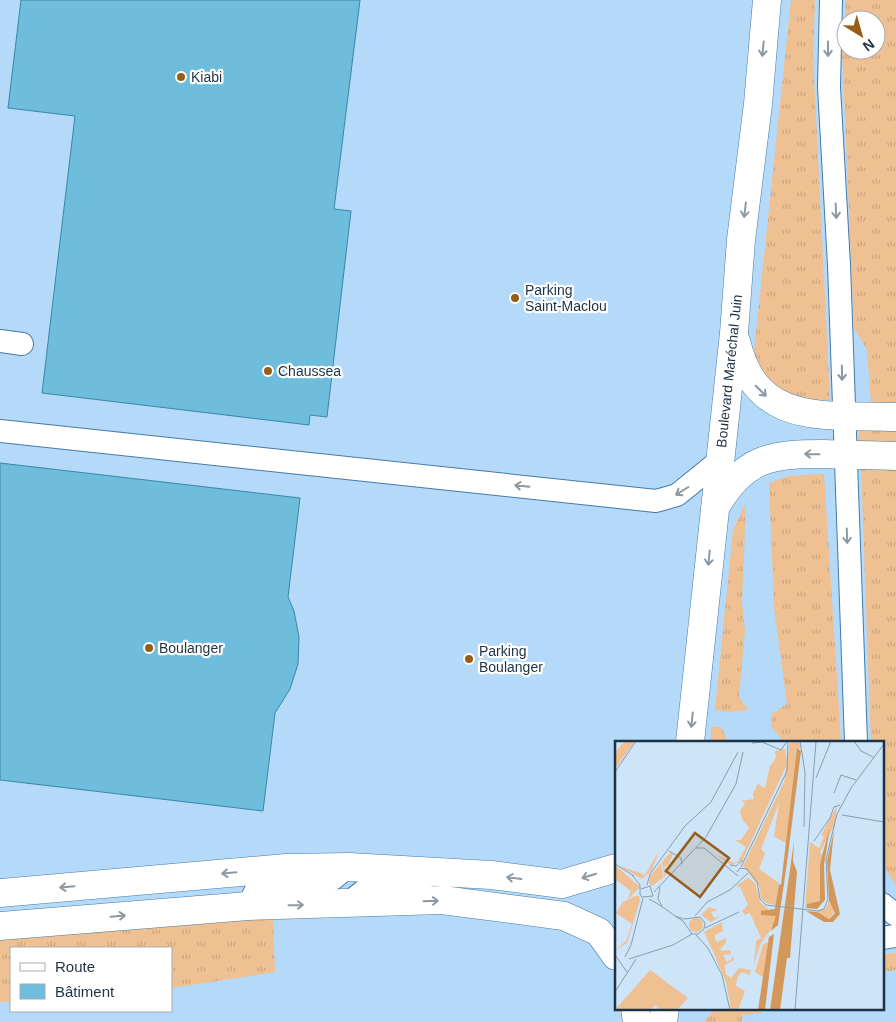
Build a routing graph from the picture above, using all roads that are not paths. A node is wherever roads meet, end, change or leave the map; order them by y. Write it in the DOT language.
graph roads {
  1 [pos="767,0"];
  2 [pos="831,0"];
  3 [pos="734,333"];
  4 [pos="0,341"];
  5 [pos="22,344"];
  6 [pos="844,414"];
  7 [pos="896,417"];
  8 [pos="0,431"];
  9 [pos="844,455"];
  10 [pos="896,456"];
  11 [pos="719,461"];
  12 [pos="714,510"];
  13 [pos="690,741"];
  14 [pos="856,741"];
  15 [pos="349,867"];
  16 [pos="615,868"];
  17 [pos="434,872"];
  18 [pos="0,893"];
  19 [pos="347,904"];
  20 [pos="248,906"];
  21 [pos="884,906"];
  22 [pos="896,915"];
  23 [pos="0,926"];
  24 [pos="615,955"];
  1 -- 3 [label="street, Boulevard Maréchal Juin, one-way"];
  2 -- 6 [label="lane, one-way"];
  3 -- 6 [label="street, one-way"];
  3 -- 11 [label="street, Boulevard Maréchal Juin"];
  4 -- 5 [label="lane"];
  6 -- 7 [label="street"];
  6 -- 9 [label="lane"];
  11 -- 8 [label="lane, one-way"];
  9 -- 10 [label="street"];
  9 -- 12 [label="street, one-way"];
  9 -- 14 [label="lane, one-way"];
  11 -- 12 [label="street, Boulevard Maréchal Juin"];
  12 -- 13 [label="street, Boulevard Maréchal Juin, one-way"];
  15 -- 17 [label="street"];
  15 -- 18 [label="street, one-way"];
  15 -- 19 [label="lane"];
  15 -- 20 [label="lane"];
  16 -- 17 [label="street, one-way"];
  17 -- 19 [label="lane"];
  20 -- 19 [label="street, one-way"];
  19 -- 24 [label="street, one-way"];
  23 -- 20 [label="street, one-way"];
  21 -- 22 [label="lane"];
}
